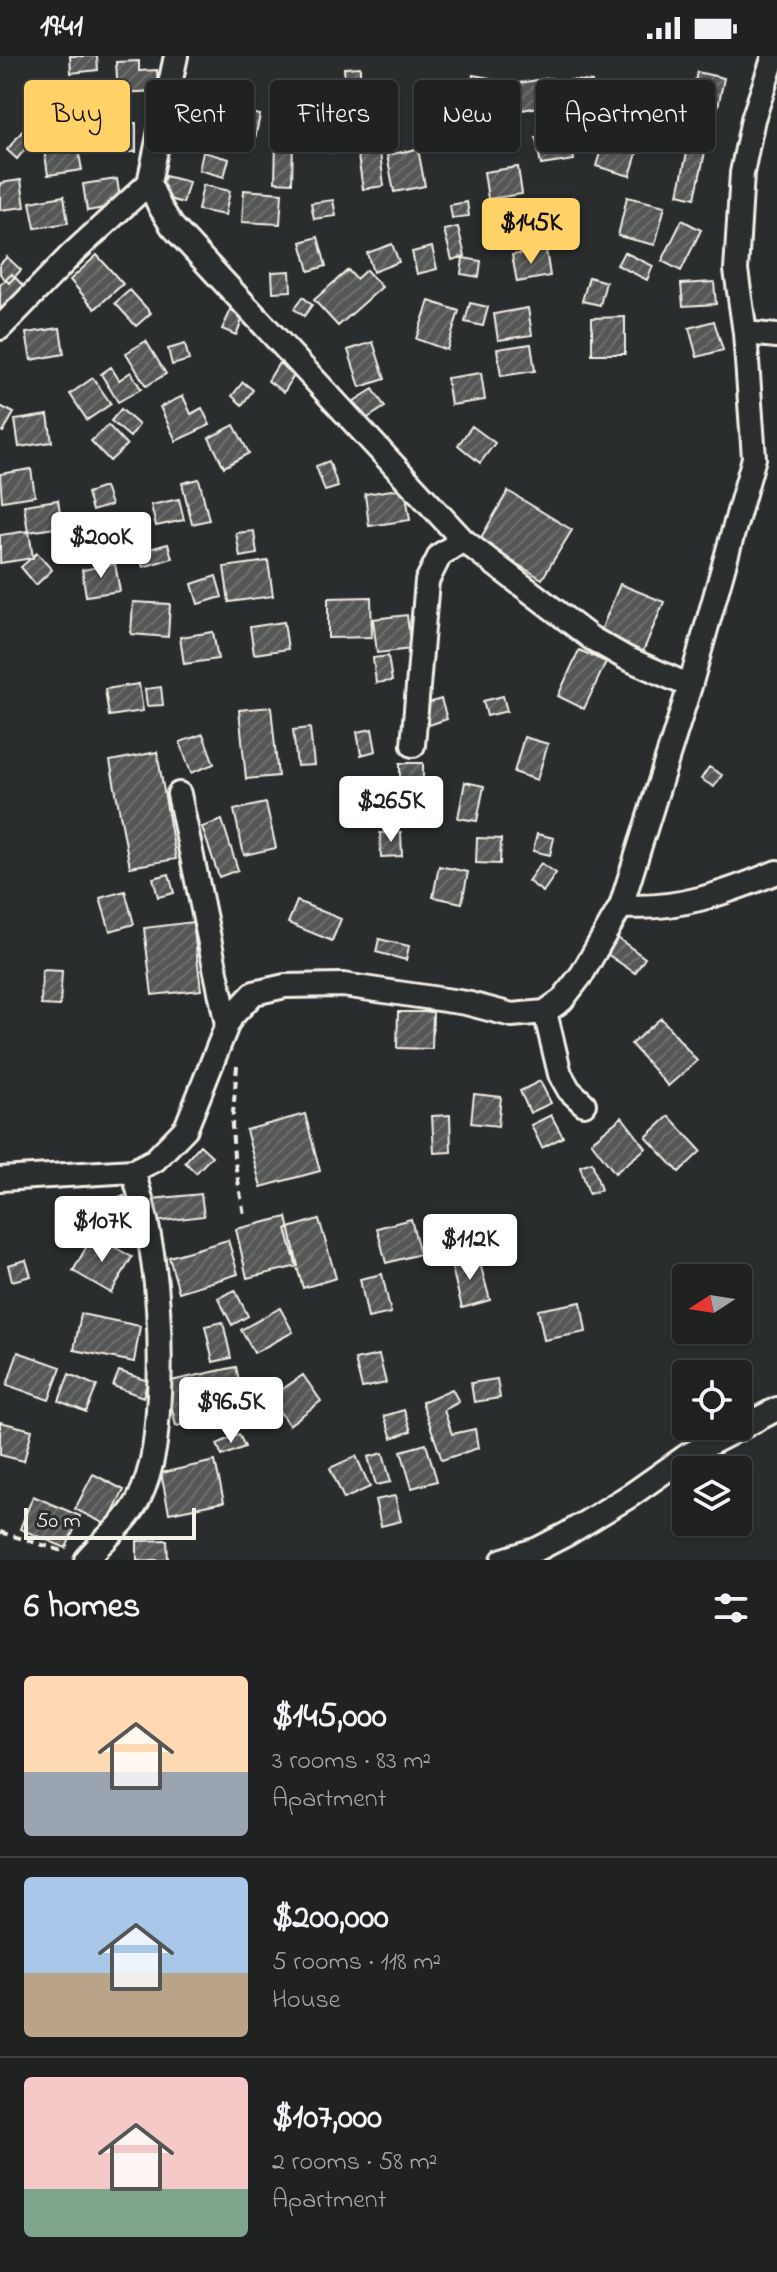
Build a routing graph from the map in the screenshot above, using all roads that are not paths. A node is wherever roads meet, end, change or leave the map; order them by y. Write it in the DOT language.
graph roads {
  1 [pos="176,56"];
  2 [pos="774,56"];
  3 [pos="149,183"];
  4 [pos="0,328"];
  5 [pos="745,333"];
  6 [pos="777,336"];
  7 [pos="463,540"];
  8 [pos="690,686"];
  9 [pos="413,745"];
  10 [pos="179,794"];
  11 [pos="777,872"];
  12 [pos="621,906"];
  13 [pos="545,1012"];
  14 [pos="227,1025"];
  15 [pos="584,1104"];
  16 [pos="133,1171"];
  17 [pos="0,1179"];
  18 [pos="777,1409"];
  19 [pos="87,1560"];
  20 [pos="503,1560"];
  1 -- 3 [label="street"];
  2 -- 5 [label="street"];
  3 -- 4 [label="street"];
  3 -- 7 [label="street"];
  5 -- 6 [label="street"];
  5 -- 8 [label="street"];
  7 -- 8 [label="street"];
  7 -- 9 [label="street"];
  8 -- 12 [label="street"];
  10 -- 14 [label="street"];
  11 -- 12 [label="street"];
  12 -- 13 [label="street"];
  13 -- 14 [label="street"];
  13 -- 15 [label="street"];
  14 -- 16 [label="street"];
  16 -- 17 [label="street"];
  16 -- 19 [label="street"];
  18 -- 20 [label="street"];
}
